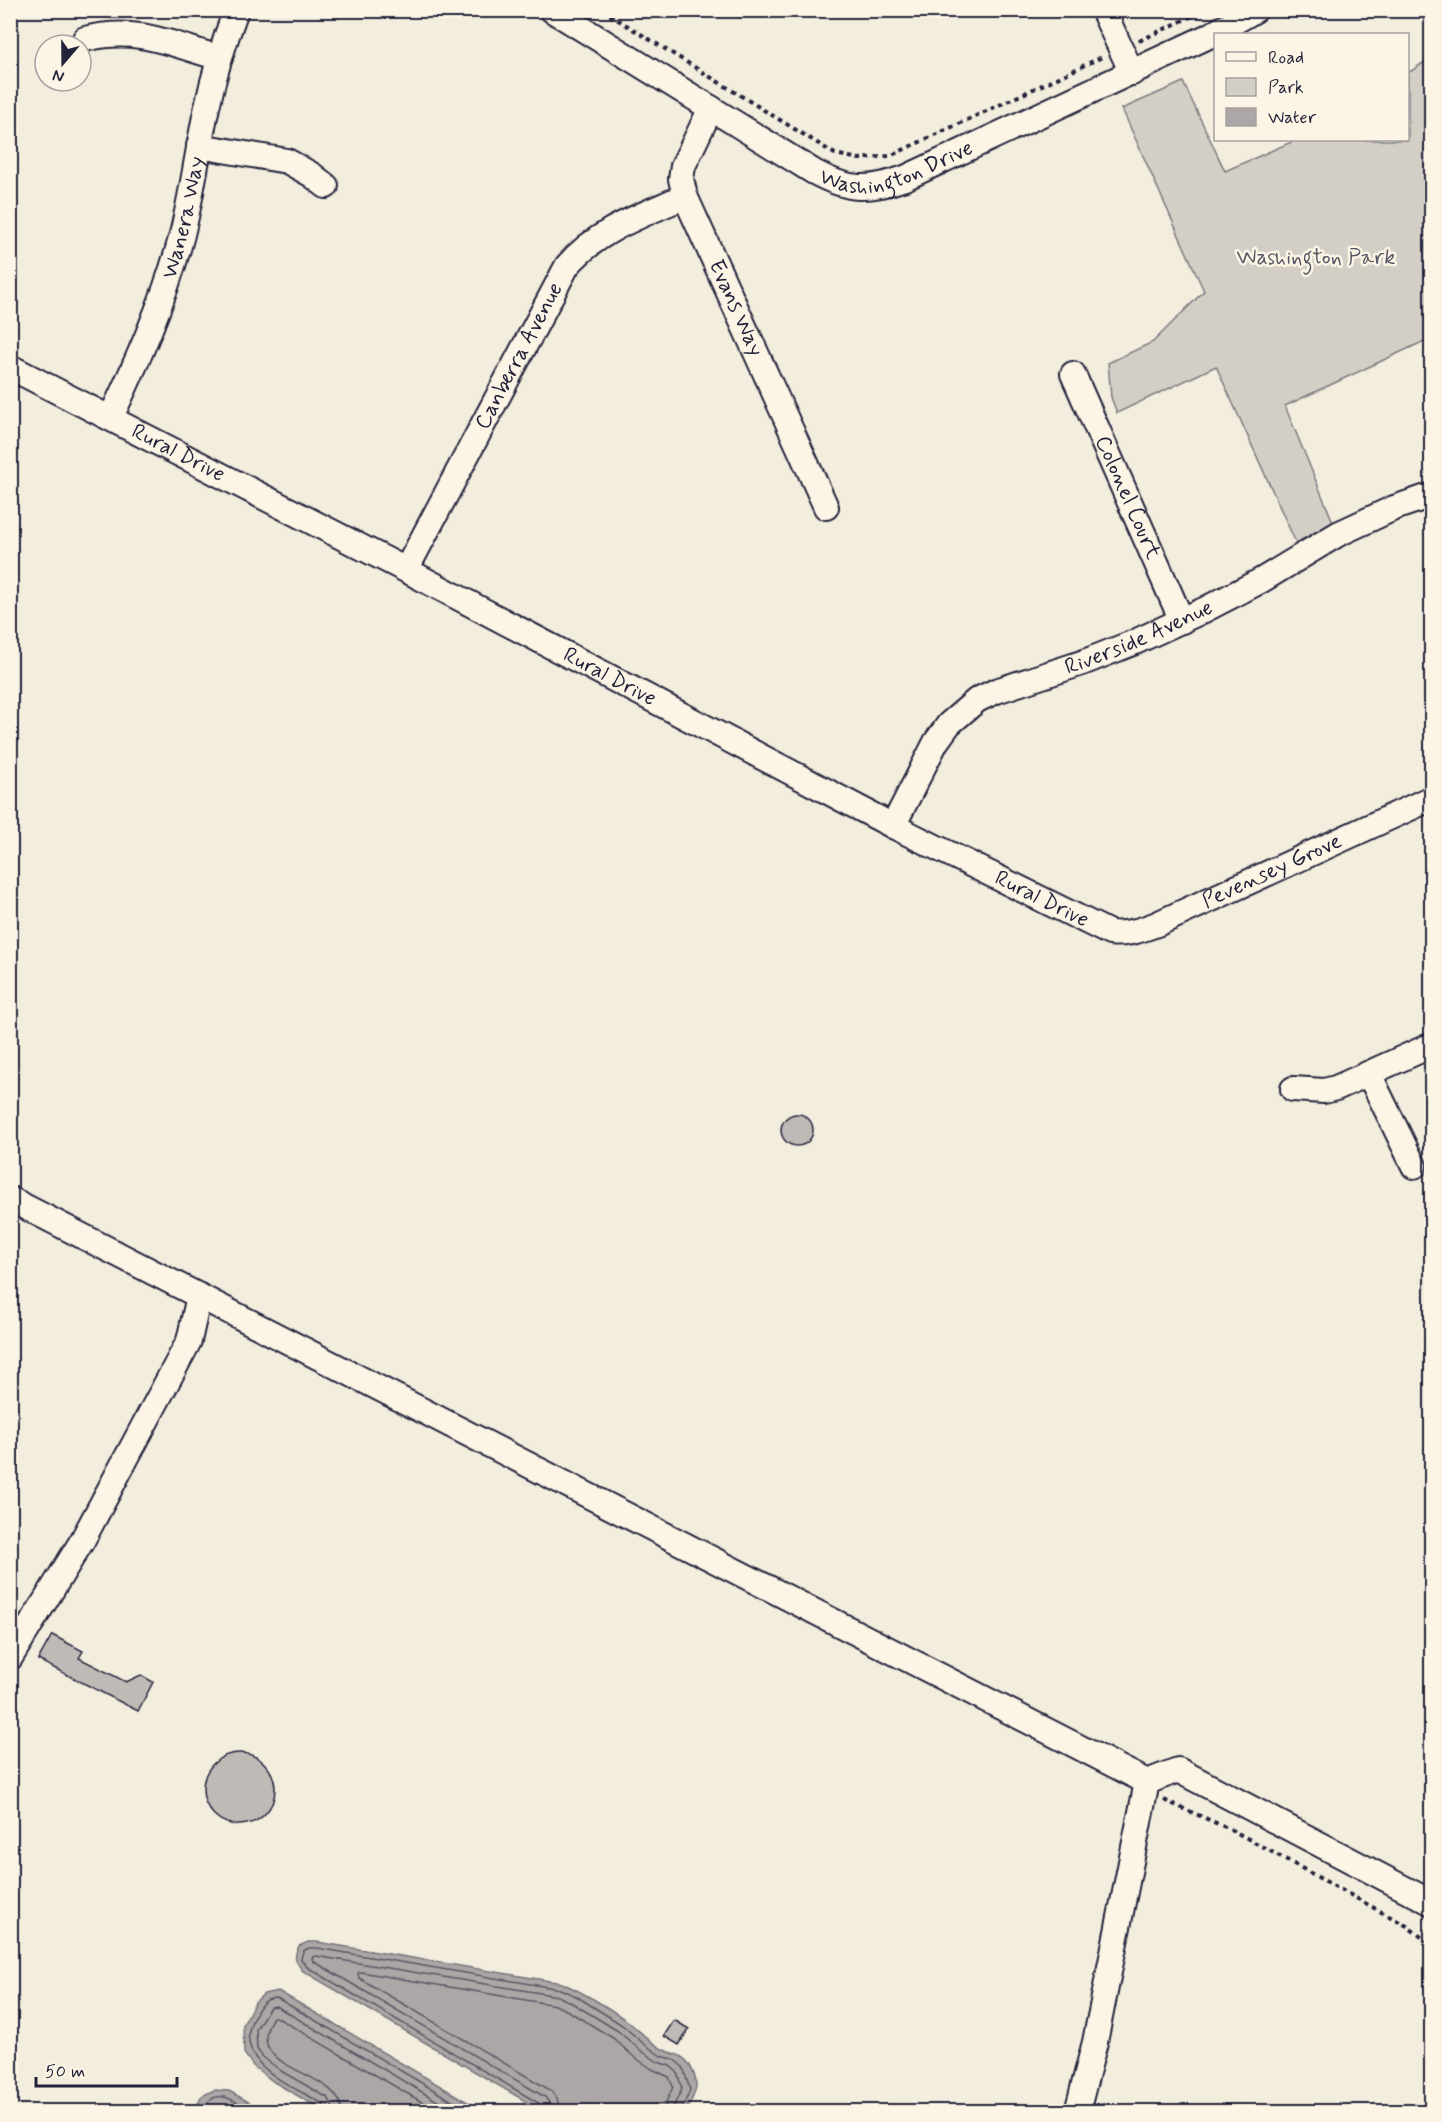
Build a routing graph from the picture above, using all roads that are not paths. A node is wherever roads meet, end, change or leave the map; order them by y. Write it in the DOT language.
graph roads {
  1 [pos="236,10"];
  2 [pos="552,10"];
  3 [pos="1103,10"];
  4 [pos="1255,10"];
  5 [pos="1214,33"];
  6 [pos="1215,33"];
  7 [pos="93,37"];
  8 [pos="220,58"];
  9 [pos="1132,72"];
  10 [pos="711,108"];
  11 [pos="199,146"];
  12 [pos="326,186"];
  13 [pos="685,196"];
  14 [pos="10,367"];
  15 [pos="1072,374"];
  16 [pos="111,417"];
  17 [pos="1431,495"];
  18 [pos="826,507"];
  19 [pos="406,570"];
  20 [pos="1182,621"];
  21 [pos="1429,805"];
  22 [pos="893,826"];
  23 [pos="1110,933"];
  24 [pos="1431,1045"];
  25 [pos="1370,1074"];
  26 [pos="1293,1089"];
  27 [pos="1414,1166"];
  28 [pos="10,1199"];
  29 [pos="199,1296"];
  30 [pos="10,1658"];
  31 [pos="1145,1786"];
  32 [pos="1431,1903"];
  33 [pos="1077,2112"];
  1 -- 8 [label="street, Wanera Way"];
  2 -- 10 [label="street, Washington Drive"];
  3 -- 9 [label="street"];
  4 -- 6 [label="street, Washington Drive"];
  5 -- 9 [label="street, Washington Drive"];
  7 -- 8 [label="street"];
  8 -- 11 [label="street, Wanera Way"];
  9 -- 10 [label="street, Washington Drive"];
  10 -- 13 [label="street, Evans Way"];
  11 -- 12 [label="street"];
  11 -- 16 [label="street, Wanera Way"];
  13 -- 18 [label="street, Evans Way"];
  13 -- 19 [label="street, Canberra Avenue"];
  14 -- 16 [label="street, Rural Drive"];
  15 -- 20 [label="street, Colonel Court"];
  16 -- 19 [label="street, Rural Drive"];
  17 -- 20 [label="street, Riverside Avenue"];
  19 -- 22 [label="street, Rural Drive"];
  20 -- 22 [label="street, Riverside Avenue"];
  21 -- 23 [label="street, Pevensey Grove"];
  22 -- 23 [label="street, Rural Drive"];
  24 -- 25 [label="street"];
  25 -- 26 [label="street"];
  25 -- 27 [label="street"];
  28 -- 29 [label="street"];
  29 -- 30 [label="street"];
  29 -- 31 [label="street"];
  31 -- 32 [label="street"];
  31 -- 33 [label="street"];
}
